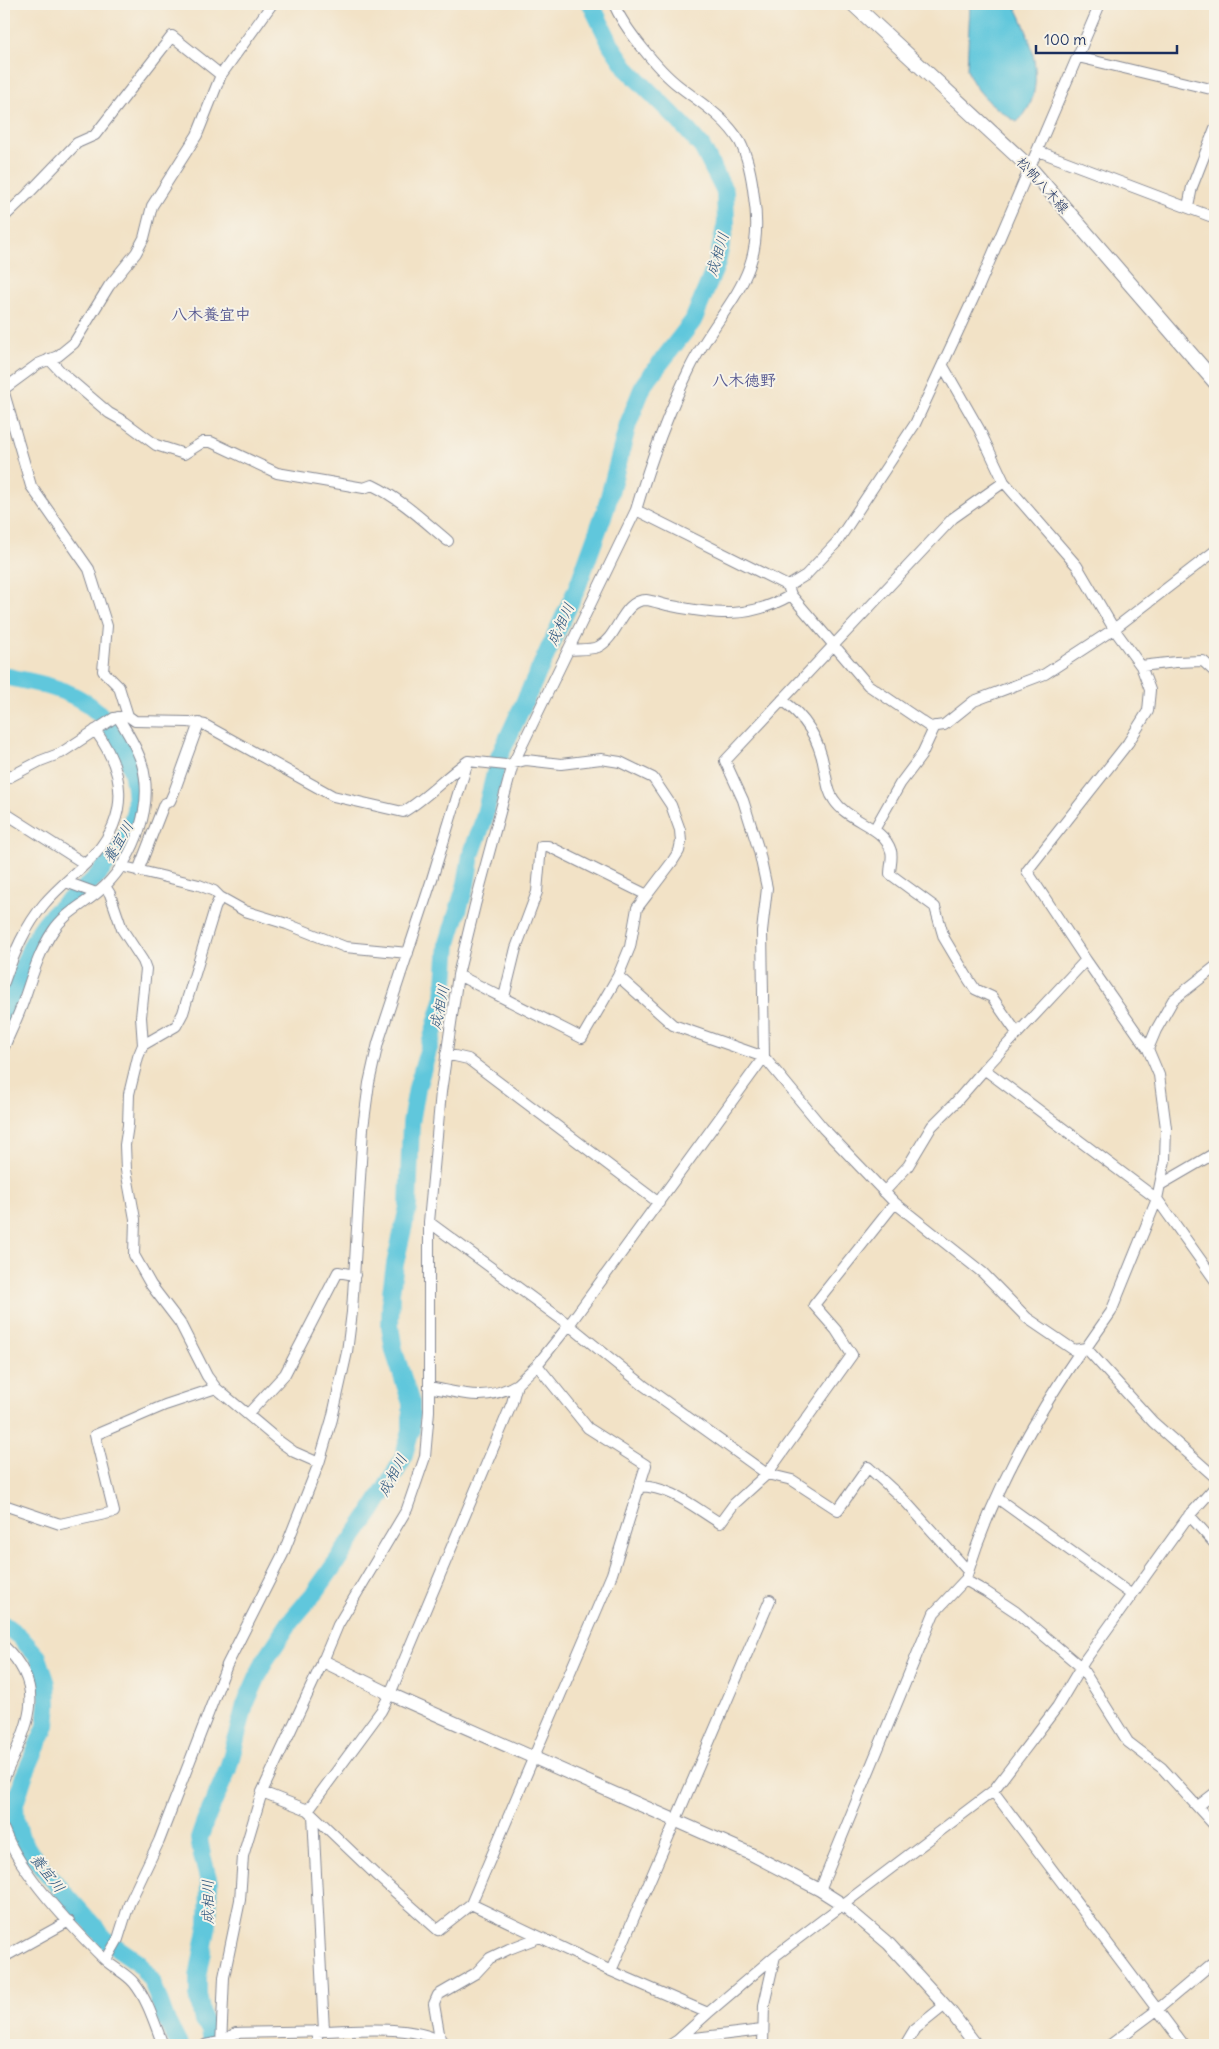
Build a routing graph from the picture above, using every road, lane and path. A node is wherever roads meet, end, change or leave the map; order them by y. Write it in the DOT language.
graph roads {
  1 [pos="272,4"];
  2 [pos="614,4"];
  3 [pos="853,4"];
  4 [pos="1100,4"];
  5 [pos="1078,57"];
  6 [pos="221,75"];
  7 [pos="1215,90"];
  8 [pos="1215,128"];
  9 [pos="1038,150"];
  10 [pos="1030,168"];
  11 [pos="1188,207"];
  12 [pos="4,217"];
  13 [pos="1215,218"];
  14 [pos="49,359"];
  15 [pos="943,366"];
  16 [pos="1215,382"];
  17 [pos="4,391"];
  18 [pos="1004,482"];
  19 [pos="636,510"];
  20 [pos="448,541"];
  21 [pos="1215,551"];
  22 [pos="789,591"];
  23 [pos="1114,629"];
  24 [pos="833,645"];
  25 [pos="568,650"];
  26 [pos="1141,666"];
  27 [pos="1215,672"];
  28 [pos="782,700"];
  29 [pos="120,717"];
  30 [pos="199,723"];
  31 [pos="935,726"];
  32 [pos="95,730"];
  33 [pos="473,761"];
  34 [pos="509,764"];
  35 [pos="4,780"];
  36 [pos="4,810"];
  37 [pos="874,830"];
  38 [pos="85,864"];
  39 [pos="120,866"];
  40 [pos="138,871"];
  41 [pos="66,882"];
  42 [pos="97,890"];
  43 [pos="647,895"];
  44 [pos="220,898"];
  45 [pos="408,953"];
  46 [pos="1086,960"];
  47 [pos="1215,967"];
  48 [pos="458,975"];
  49 [pos="618,976"];
  50 [pos="4,979"];
  51 [pos="504,997"];
  52 [pos="1018,1033"];
  53 [pos="143,1045"];
  54 [pos="4,1047"];
  55 [pos="1148,1049"];
  56 [pos="446,1054"];
  57 [pos="764,1057"];
  58 [pos="984,1069"];
  59 [pos="1215,1153"];
  60 [pos="1160,1185"];
  61 [pos="884,1192"];
  62 [pos="1157,1199"];
  63 [pos="659,1202"];
  64 [pos="895,1203"];
  65 [pos="429,1222"];
  66 [pos="355,1275"];
  67 [pos="1215,1280"];
  68 [pos="569,1324"];
  69 [pos="1084,1348"];
  70 [pos="537,1365"];
  71 [pos="517,1384"];
  72 [pos="428,1387"];
  73 [pos="216,1388"];
  74 [pos="248,1414"];
  75 [pos="319,1463"];
  76 [pos="767,1474"];
  77 [pos="1215,1477"];
  78 [pos="639,1486"];
  79 [pos="1215,1486"];
  80 [pos="997,1498"];
  81 [pos="4,1505"];
  82 [pos="1189,1515"];
  83 [pos="1215,1544"];
  84 [pos="967,1576"];
  85 [pos="1132,1595"];
  86 [pos="770,1600"];
  87 [pos="4,1646"];
  88 [pos="323,1661"];
  89 [pos="1081,1667"];
  90 [pos="390,1694"];
  91 [pos="534,1757"];
  92 [pos="4,1778"];
  93 [pos="993,1791"];
  94 [pos="262,1792"];
  95 [pos="1215,1793"];
  96 [pos="1198,1806"];
  97 [pos="310,1812"];
  98 [pos="676,1821"];
  99 [pos="1215,1826"];
  100 [pos="4,1830"];
  101 [pos="820,1890"];
  102 [pos="470,1904"];
  103 [pos="842,1904"];
  104 [pos="69,1922"];
  105 [pos="540,1937"];
  106 [pos="775,1956"];
  107 [pos="4,1957"];
  108 [pos="106,1960"];
  109 [pos="1215,1961"];
  110 [pos="612,1971"];
  111 [pos="945,2005"];
  112 [pos="1157,2010"];
  113 [pos="708,2013"];
  114 [pos="762,2030"];
  115 [pos="320,2031"];
  116 [pos="440,2039"];
  117 [pos="674,2042"];
  118 [pos="220,2043"];
  119 [pos="163,2045"];
  120 [pos="205,2045"];
  121 [pos="318,2045"];
  122 [pos="449,2045"];
  123 [pos="763,2045"];
  124 [pos="905,2045"];
  125 [pos="976,2045"];
  126 [pos="1110,2045"];
  127 [pos="1184,2045"];
  1 -- 6 [label="street"];
  2 -- 19 [label="street"];
  3 -- 10 [label="main road, 松帆八木線"];
  4 -- 5 [label="street"];
  5 -- 7 [label="street"];
  5 -- 9 [label="street"];
  6 -- 12 [label="street"];
  6 -- 14 [label="street"];
  8 -- 11 [label="street"];
  9 -- 10 [label="street"];
  9 -- 11 [label="street"];
  10 -- 15 [label="street"];
  10 -- 16 [label="main road, 松帆八木線"];
  11 -- 13 [label="street"];
  14 -- 17 [label="street"];
  14 -- 20 [label="street"];
  15 -- 18 [label="street"];
  15 -- 22 [label="street"];
  17 -- 29 [label="street"];
  18 -- 23 [label="street"];
  18 -- 24 [label="street"];
  19 -- 22 [label="street"];
  19 -- 25 [label="street"];
  21 -- 23 [label="street"];
  22 -- 24 [label="street"];
  22 -- 25 [label="street"];
  23 -- 26 [label="street"];
  23 -- 31 [label="street"];
  24 -- 28 [label="street"];
  24 -- 31 [label="street"];
  25 -- 34 [label="street"];
  26 -- 27 [label="street"];
  26 -- 46 [label="street"];
  28 -- 37 [label="street"];
  28 -- 57 [label="street"];
  29 -- 30 [label="street"];
  29 -- 32 [label="street"];
  29 -- 39 [label="street"];
  30 -- 33 [label="street"];
  30 -- 40 [label="street"];
  31 -- 37 [label="street"];
  32 -- 35 [label="street"];
  32 -- 38 [label="street"];
  33 -- 34 [label="street"];
  33 -- 45 [label="street"];
  34 -- 43 [label="street"];
  34 -- 48 [label="street"];
  36 -- 38 [label="street"];
  37 -- 52 [label="street"];
  38 -- 41 [label="street"];
  39 -- 40 [label="street"];
  39 -- 42 [label="street"];
  40 -- 44 [label="street"];
  41 -- 42 [label="street"];
  41 -- 50 [label="street"];
  42 -- 53 [label="street"];
  42 -- 54 [label="street"];
  43 -- 49 [label="street"];
  43 -- 51 [label="street"];
  44 -- 45 [label="street"];
  44 -- 53 [label="street"];
  45 -- 66 [label="street"];
  46 -- 52 [label="street"];
  46 -- 55 [label="street"];
  47 -- 55 [label="street"];
  48 -- 51 [label="street"];
  48 -- 56 [label="street"];
  49 -- 51 [label="street"];
  49 -- 57 [label="street"];
  52 -- 58 [label="street"];
  53 -- 73 [label="street"];
  55 -- 60 [label="street"];
  56 -- 63 [label="street"];
  56 -- 65 [label="street"];
  57 -- 61 [label="street"];
  57 -- 63 [label="street"];
  58 -- 61 [label="street"];
  58 -- 62 [label="street"];
  59 -- 60 [label="street"];
  60 -- 62 [label="street"];
  61 -- 64 [label="street"];
  62 -- 67 [label="street"];
  62 -- 69 [label="street"];
  63 -- 68 [label="street"];
  64 -- 69 [label="street"];
  64 -- 76 [label="street"];
  65 -- 68 [label="street"];
  65 -- 72 [label="street"];
  66 -- 74 [label="street"];
  66 -- 75 [label="street"];
  68 -- 70 [label="street"];
  68 -- 76 [label="street"];
  69 -- 77 [label="street"];
  69 -- 80 [label="street"];
  70 -- 71 [label="street"];
  70 -- 78 [label="street"];
  71 -- 72 [label="street"];
  71 -- 90 [label="street"];
  72 -- 88 [label="street"];
  73 -- 74 [label="street"];
  73 -- 81 [label="street"];
  74 -- 75 [label="street"];
  75 -- 108 [label="street"];
  76 -- 78 [label="street"];
  76 -- 84 [label="street"];
  78 -- 91 [label="street"];
  79 -- 82 [label="street"];
  80 -- 84 [label="street"];
  80 -- 85 [label="street"];
  82 -- 83 [label="street"];
  82 -- 85 [label="street"];
  84 -- 89 [label="street"];
  84 -- 101 [label="street"];
  85 -- 89 [label="street"];
  86 -- 98 [label="street"];
  87 -- 92 [label="street"];
  88 -- 90 [label="street"];
  88 -- 94 [label="street"];
  89 -- 93 [label="street"];
  89 -- 96 [label="street"];
  90 -- 91 [label="street"];
  90 -- 97 [label="street"];
  91 -- 98 [label="street"];
  91 -- 102 [label="street"];
  93 -- 103 [label="street"];
  93 -- 112 [label="street"];
  94 -- 97 [label="street"];
  94 -- 118 [label="street"];
  95 -- 96 [label="street"];
  96 -- 99 [label="street"];
  97 -- 102 [label="street"];
  97 -- 115 [label="street"];
  98 -- 101 [label="street"];
  98 -- 110 [label="street"];
  100 -- 104 [label="street"];
  101 -- 103 [label="street"];
  102 -- 105 [label="street"];
  103 -- 106 [label="street"];
  103 -- 111 [label="street"];
  104 -- 107 [label="street"];
  104 -- 108 [label="street"];
  105 -- 110 [label="street"];
  105 -- 116 [label="street"];
  106 -- 113 [label="street"];
  106 -- 114 [label="street"];
  108 -- 119 [label="street"];
  109 -- 112 [label="street"];
  110 -- 113 [label="street"];
  111 -- 124 [label="street"];
  111 -- 125 [label="street"];
  112 -- 126 [label="street"];
  112 -- 127 [label="street"];
  113 -- 117 [label="street"];
  114 -- 117 [label="street"];
  114 -- 123 [label="street"];
  115 -- 116 [label="street"];
  115 -- 118 [label="street"];
  115 -- 121 [label="street"];
  116 -- 122 [label="street"];
  118 -- 120 [label="street"];
}
